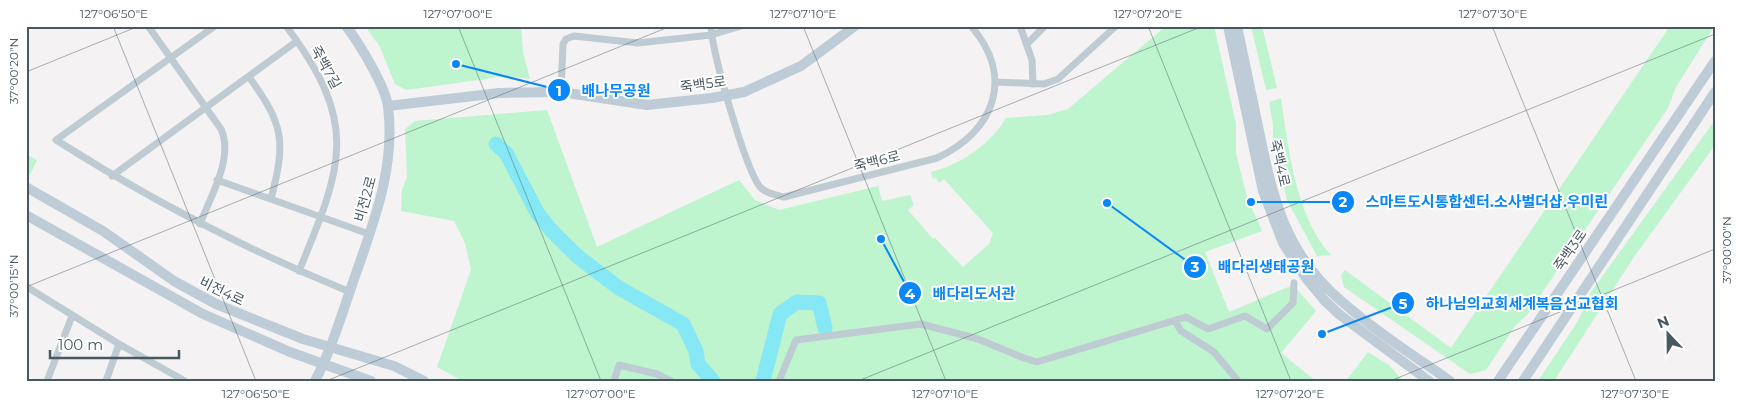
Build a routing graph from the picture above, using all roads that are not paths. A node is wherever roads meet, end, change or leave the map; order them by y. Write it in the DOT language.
graph roads {
  1 [pos="148,26"];
  2 [pos="215,26"];
  3 [pos="286,26"];
  4 [pos="346,26"];
  5 [pos="711,26"];
  6 [pos="741,26"];
  7 [pos="856,26"];
  8 [pos="971,26"];
  9 [pos="1020,26"];
  10 [pos="1045,26"];
  11 [pos="1116,26"];
  12 [pos="1228,26"];
  13 [pos="1237,26"];
  14 [pos="711,35"];
  15 [pos="297,41"];
  16 [pos="1027,44"];
  17 [pos="170,58"];
  18 [pos="1715,61"];
  19 [pos="249,76"];
  20 [pos="996,82"];
  21 [pos="1033,84"];
  22 [pos="561,92"];
  23 [pos="1715,92"];
  24 [pos="728,95"];
  25 [pos="388,106"];
  26 [pos="205,108"];
  27 [pos="112,176"];
  28 [pos="217,180"];
  29 [pos="26,187"];
  30 [pos="271,198"];
  31 [pos="26,215"];
  32 [pos="322,216"];
  33 [pos="200,224"];
  34 [pos="369,234"];
  35 [pos="300,272"];
  36 [pos="1294,283"];
  37 [pos="26,289"];
  38 [pos="350,292"];
  39 [pos="72,316"];
  40 [pos="1176,321"];
  41 [pos="119,344"];
  42 [pos="331,347"];
  43 [pos="325,363"];
  44 [pos="182,380"];
  45 [pos="47,381"];
  46 [pos="106,381"];
  47 [pos="316,381"];
  48 [pos="371,381"];
  49 [pos="424,381"];
  50 [pos="614,381"];
  51 [pos="672,381"];
  52 [pos="780,381"];
  53 [pos="1238,381"];
  54 [pos="1430,381"];
  55 [pos="1450,381"];
  56 [pos="1498,381"];
  57 [pos="1523,381"];
  1 -- 17 [label="street"];
  2 -- 17 [label="street"];
  3 -- 15 [label="street"];
  4 -- 25 [label="street, 비전2로"];
  5 -- 14 [label="street, 죽백6로"];
  6 -- 14 [label="street"];
  7 -- 24 [label="street, 죽백5로"];
  8 -- 20 [label="street, 죽백6로"];
  9 -- 16 [label="street"];
  10 -- 16 [label="street"];
  11 -- 21 [label="street"];
  12 -- 54 [label="street, 죽백4로"];
  13 -- 55 [label="street, 죽백4로"];
  14 -- 22 [label="street"];
  14 -- 24 [label="street, 죽백6로"];
  15 -- 19 [label="street, 죽백7길"];
  15 -- 32 [label="street, 죽백7길"];
  16 -- 21 [label="street"];
  17 -- 26 [label="street"];
  17 -- 27 [label="street"];
  18 -- 56 [label="street, 죽백3로"];
  19 -- 26 [label="street, 죽백7길"];
  19 -- 30 [label="street"];
  20 -- 21 [label="street"];
  20 -- 24 [label="street, 죽백6로"];
  22 -- 24 [label="street, 죽백5로"];
  22 -- 25 [label="street, 죽백5로"];
  23 -- 57 [label="street"];
  25 -- 34 [label="street, 비전2로"];
  26 -- 27 [label="street"];
  26 -- 28 [label="street"];
  27 -- 33 [label="street"];
  28 -- 30 [label="street"];
  28 -- 33 [label="street"];
  29 -- 42 [label="street, 비전4로"];
  30 -- 32 [label="street"];
  31 -- 43 [label="street, 비전4로"];
  32 -- 34 [label="street"];
  32 -- 35 [label="street, 죽백7길"];
  33 -- 35 [label="street"];
  34 -- 38 [label="street, 비전2로"];
  35 -- 38 [label="street"];
  36 -- 40 [label="street"];
  37 -- 39 [label="street"];
  38 -- 42 [label="street, 비전2로"];
  39 -- 41 [label="street"];
  39 -- 45 [label="street"];
  40 -- 52 [label="street"];
  40 -- 53 [label="street"];
  41 -- 44 [label="street"];
  41 -- 46 [label="street"];
  42 -- 43 [label="street, 비전2로"];
  42 -- 49 [label="street, 비전4로"];
  43 -- 47 [label="street, 비전2로"];
  43 -- 48 [label="street, 비전4로"];
  50 -- 51 [label="street"];
}
